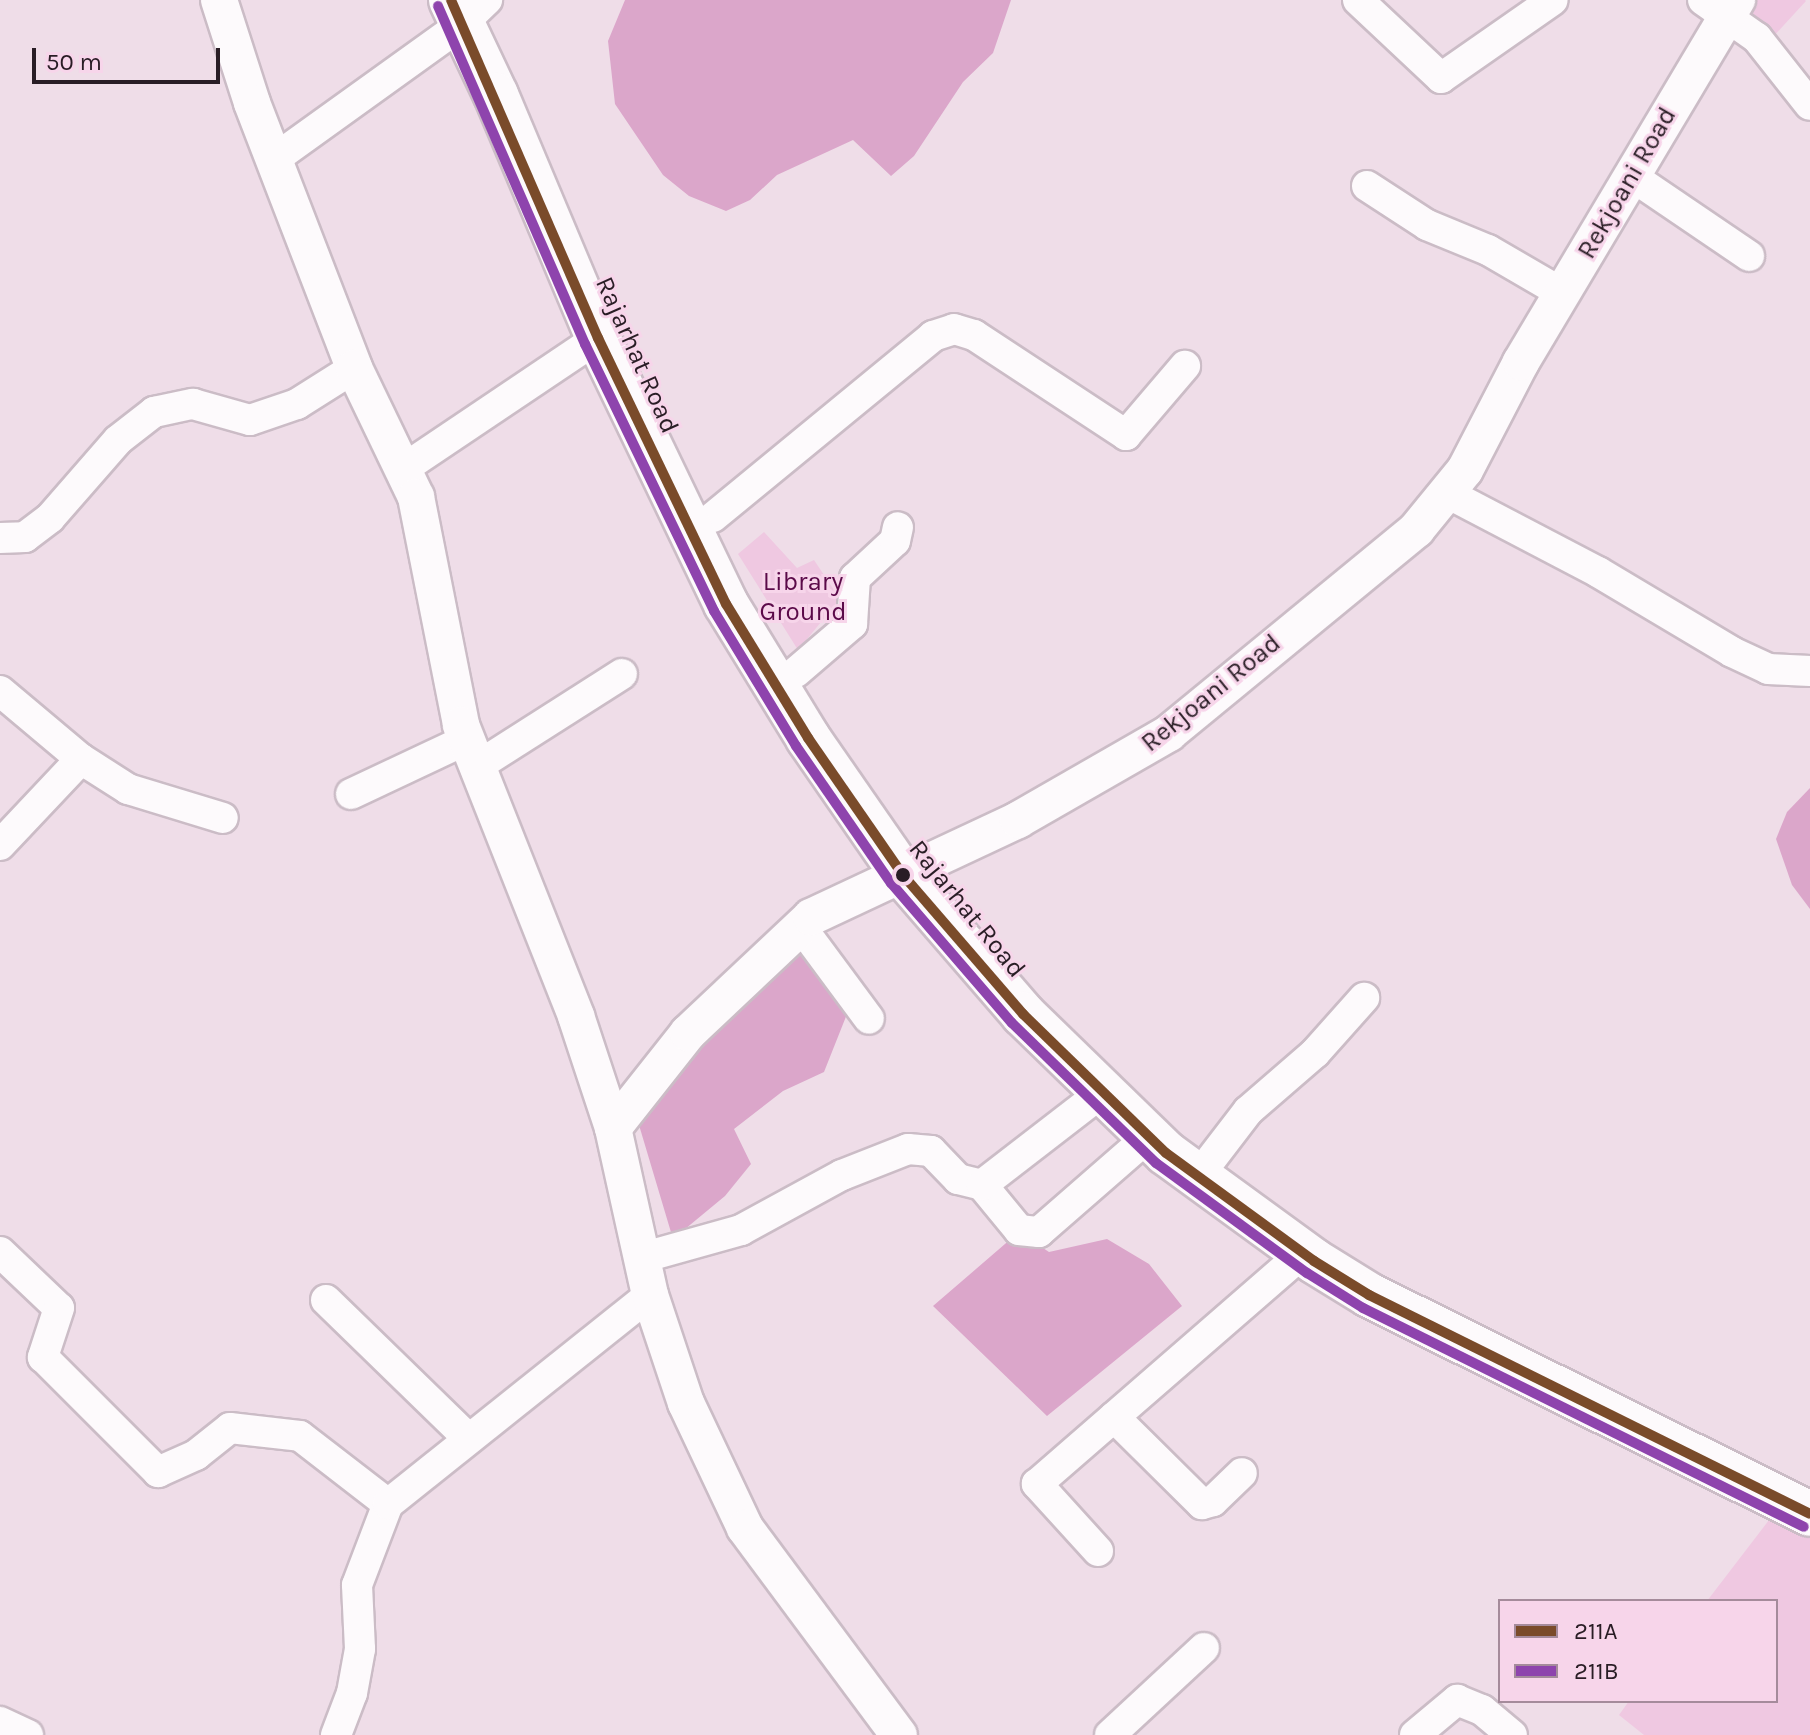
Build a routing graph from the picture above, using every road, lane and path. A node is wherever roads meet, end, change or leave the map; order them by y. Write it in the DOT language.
graph roads {
  1 [pos="219,0"];
  2 [pos="1358,0"];
  3 [pos="1553,0"];
  4 [pos="1723,5"];
  5 [pos="472,6"];
  6 [pos="1810,105"];
  7 [pos="273,160"];
  8 [pos="1630,175"];
  9 [pos="1367,186"];
  10 [pos="1749,256"];
  11 [pos="1562,293"];
  12 [pos="598,338"];
  13 [pos="1185,366"];
  14 [pos="354,368"];
  15 [pos="406,467"];
  16 [pos="1447,493"];
  17 [pos="713,517"];
  18 [pos="898,527"];
  19 [pos="0,538"];
  20 [pos="1810,671"];
  21 [pos="796,672"];
  22 [pos="622,674"];
  23 [pos="0,691"];
  24 [pos="471,754"];
  25 [pos="81,759"];
  26 [pos="351,794"];
  27 [pos="223,818"];
  28 [pos="0,845"];
  29 [pos="914,868"];
  30 [pos="801,927"];
  31 [pos="1364,998"];
  32 [pos="869,1019"];
  33 [pos="1101,1093"];
  34 [pos="613,1128"];
  35 [pos="1148,1137"];
  36 [pos="1212,1158"];
  37 [pos="982,1185"];
  38 [pos="0,1252"];
  39 [pos="1303,1253"];
  40 [pos="641,1258"];
  41 [pos="650,1295"];
  42 [pos="326,1300"];
  43 [pos="1114,1417"];
  44 [pos="469,1439"];
  45 [pos="1242,1473"];
  46 [pos="1810,1492"];
  47 [pos="388,1504"];
  48 [pos="1810,1514"];
  49 [pos="1098,1551"];
  50 [pos="1204,1648"];
  51 [pos="0,1722"];
  52 [pos="28,1735"];
  53 [pos="336,1735"];
  54 [pos="899,1735"];
  55 [pos="1110,1735"];
  56 [pos="1415,1735"];
  57 [pos="1512,1735"];
  1 -- 7 [label="street"];
  2 -- 3 [label="street"];
  4 -- 6 [label="street"];
  4 -- 8 [label="street, Rekjoani Road"];
  5 -- 7 [label="street"];
  5 -- 12 [label="main road, Rajarhat Road"];
  5 -- 17 [label="main road, Rajarhat Road"];
  7 -- 14 [label="street"];
  8 -- 10 [label="street"];
  8 -- 11 [label="street, Rekjoani Road"];
  9 -- 11 [label="street"];
  11 -- 16 [label="street, Rekjoani Road"];
  12 -- 15 [label="street"];
  12 -- 29 [label="main road, Rajarhat Road"];
  13 -- 17 [label="street"];
  14 -- 15 [label="street"];
  14 -- 19 [label="street"];
  15 -- 24 [label="street"];
  16 -- 20 [label="street"];
  16 -- 29 [label="street, Rekjoani Road"];
  17 -- 21 [label="main road, Rajarhat Road"];
  18 -- 21 [label="street"];
  21 -- 29 [label="main road, Rajarhat Road"];
  22 -- 24 [label="street"];
  23 -- 25 [label="street"];
  24 -- 26 [label="street"];
  24 -- 34 [label="street"];
  25 -- 27 [label="street"];
  25 -- 28 [label="street"];
  29 -- 30 [label="street, Rekjoani Road"];
  29 -- 33 [label="main road, Rajarhat Road"];
  29 -- 36 [label="main road, Rajarhat Road"];
  30 -- 32 [label="street"];
  30 -- 34 [label="street, Rekjoani Road"];
  31 -- 36 [label="street"];
  33 -- 35 [label="main road, Rajarhat Road"];
  33 -- 37 [label="street"];
  34 -- 40 [label="street"];
  35 -- 37 [label="street"];
  35 -- 39 [label="main road, Rajarhat Road"];
  36 -- 46 [label="main road, Rajarhat Road"];
  37 -- 40 [label="street"];
  38 -- 47 [label="street"];
  39 -- 43 [label="street"];
  39 -- 48 [label="main road, Rajarhat Road"];
  40 -- 41 [label="street"];
  41 -- 44 [label="street"];
  41 -- 54 [label="street"];
  42 -- 44 [label="street"];
  43 -- 45 [label="street"];
  43 -- 49 [label="street"];
  44 -- 47 [label="street"];
  47 -- 53 [label="street"];
  50 -- 55 [label="street"];
  51 -- 52 [label="street"];
  56 -- 57 [label="street"];
}
